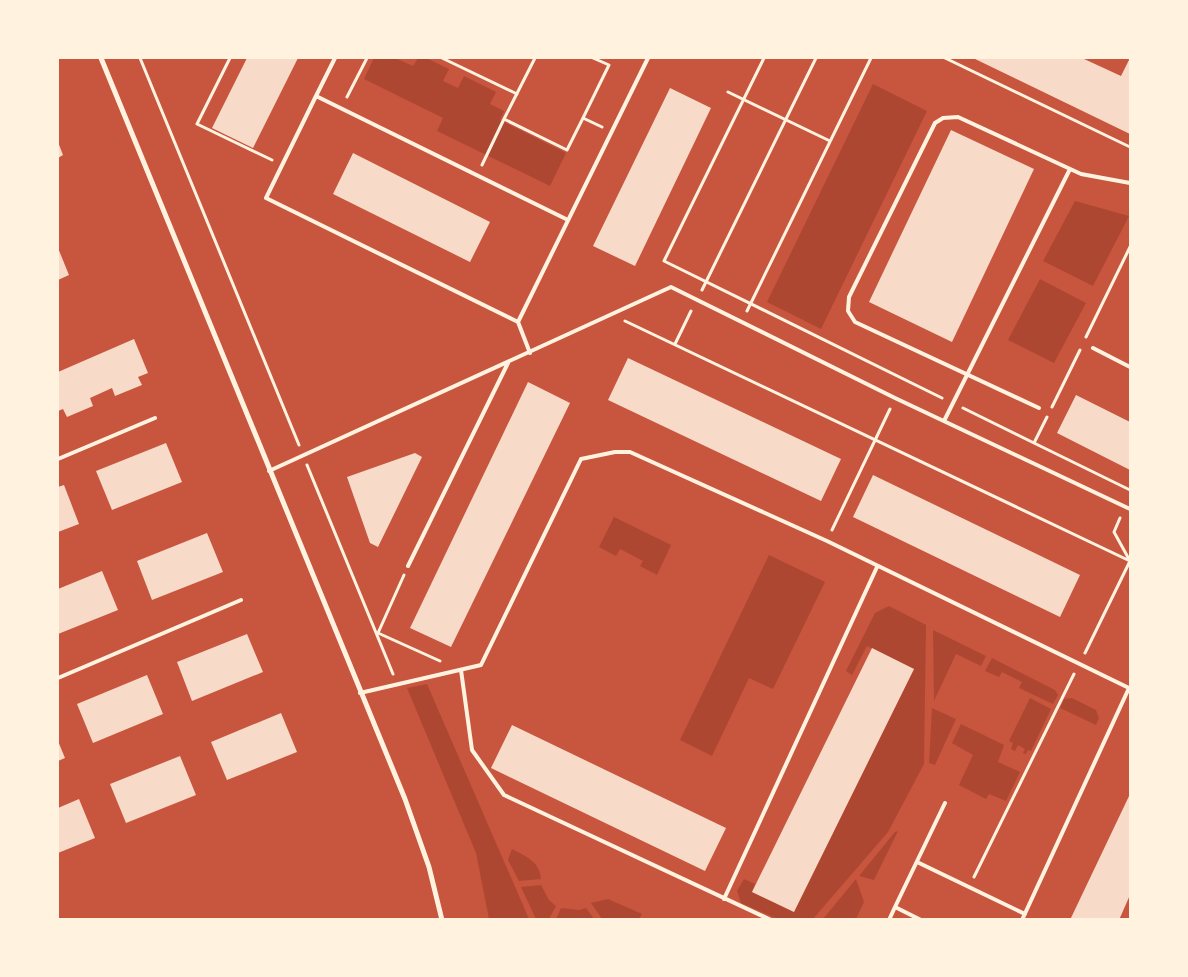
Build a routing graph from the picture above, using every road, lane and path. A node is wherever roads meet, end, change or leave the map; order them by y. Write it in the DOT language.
graph roads {
  1 [pos="101,58"];
  2 [pos="140,58"];
  3 [pos="230,58"];
  4 [pos="335,58"];
  5 [pos="367,58"];
  6 [pos="442,58"];
  7 [pos="535,58"];
  8 [pos="593,58"];
  9 [pos="648,58"];
  10 [pos="764,58"];
  11 [pos="816,58"];
  12 [pos="871,58"];
  13 [pos="945,58"];
  14 [pos="728,92"];
  15 [pos="517,94"];
  16 [pos="316,96"];
  17 [pos="743,99"];
  18 [pos="342,109"];
  19 [pos="583,118"];
  20 [pos="504,119"];
  21 [pos="785,120"];
  22 [pos="611,132"];
  23 [pos="830,141"];
  24 [pos="1130,147"];
  25 [pos="282,165"];
  26 [pos="1070,169"];
  27 [pos="477,175"];
  28 [pos="1130,183"];
  29 [pos="568,220"];
  30 [pos="1130,247"];
  31 [pos="706,282"];
  32 [pos="697,300"];
  33 [pos="750,304"];
  34 [pos="611,314"];
  35 [pos="518,322"];
  36 [pos="741,322"];
  37 [pos="675,344"];
  38 [pos="1093,348"];
  39 [pos="530,353"];
  40 [pos="508,363"];
  41 [pos="1130,366"];
  42 [pos="968,373"];
  43 [pos="904,380"];
  44 [pos="895,398"];
  45 [pos="953,403"];
  46 [pos="1039,408"];
  47 [pos="1052,408"];
  48 [pos="1048,417"];
  49 [pos="155,418"];
  50 [pos="944,421"];
  51 [pos="875,440"];
  52 [pos="1034,443"];
  53 [pos="303,454"];
  54 [pos="58,459"];
  55 [pos="269,471"];
  56 [pos="1130,490"];
  57 [pos="1125,506"];
  58 [pos="1130,509"];
  59 [pos="826,541"];
  60 [pos="1130,561"];
  61 [pos="408,566"];
  62 [pos="877,567"];
  63 [pos="241,600"];
  64 [pos="378,633"];
  65 [pos="1079,664"];
  66 [pos="461,670"];
  67 [pos="58,678"];
  68 [pos="397,684"];
  69 [pos="360,693"];
  70 [pos="945,803"];
  71 [pos="917,862"];
  72 [pos="969,887"];
  73 [pos="724,898"];
  74 [pos="895,907"];
  75 [pos="1025,914"];
  76 [pos="442,920"];
  77 [pos="771,920"];
  78 [pos="889,920"];
  79 [pos="921,920"];
  80 [pos="1022,920"];
  1 -- 55 [label="street"];
  2 -- 53 [label="path"];
  3 -- 25 [label="path"];
  4 -- 16 [label="lane"];
  5 -- 18 [label="path"];
  6 -- 15 [label="path"];
  7 -- 15 [label="path"];
  8 -- 19 [label="path"];
  9 -- 22 [label="lane"];
  10 -- 17 [label="path"];
  11 -- 21 [label="path"];
  12 -- 23 [label="path"];
  13 -- 24 [label="path"];
  14 -- 17 [label="path"];
  15 -- 20 [label="path"];
  16 -- 18 [label="lane"];
  16 -- 25 [label="lane"];
  17 -- 21 [label="path"];
  17 -- 31 [label="path"];
  18 -- 27 [label="lane"];
  19 -- 20 [label="path"];
  19 -- 22 [label="path"];
  20 -- 27 [label="path"];
  21 -- 23 [label="path"];
  21 -- 31 [label="path"];
  22 -- 29 [label="lane"];
  23 -- 33 [label="path"];
  25 -- 35 [label="lane"];
  26 -- 28 [label="lane"];
  26 -- 42 [label="lane"];
  26 -- 42 [label="lane"];
  27 -- 29 [label="lane"];
  29 -- 35 [label="lane"];
  30 -- 47 [label="path"];
  31 -- 32 [label="path"];
  31 -- 33 [label="path"];
  32 -- 34 [label="lane"];
  32 -- 36 [label="lane"];
  32 -- 37 [label="path"];
  33 -- 36 [label="path"];
  33 -- 43 [label="path"];
  34 -- 37 [label="path"];
  34 -- 39 [label="lane"];
  35 -- 39 [label="lane"];
  36 -- 44 [label="lane"];
  37 -- 51 [label="path"];
  38 -- 41 [label="lane"];
  39 -- 40 [label="lane"];
  40 -- 53 [label="lane"];
  40 -- 61 [label="lane"];
  42 -- 45 [label="lane"];
  42 -- 46 [label="lane"];
  43 -- 44 [label="path"];
  43 -- 45 [label="path"];
  44 -- 50 [label="lane"];
  44 -- 51 [label="path"];
  45 -- 50 [label="lane"];
  45 -- 52 [label="path"];
  48 -- 52 [label="path"];
  49 -- 54 [label="lane"];
  50 -- 57 [label="lane"];
  51 -- 59 [label="path"];
  51 -- 60 [label="path"];
  52 -- 56 [label="path"];
  53 -- 55 [label="lane"];
  53 -- 64 [label="path"];
  55 -- 69 [label="street"];
  57 -- 58 [label="lane"];
  57 -- 60 [label="path"];
  59 -- 62 [label="lane"];
  59 -- 66 [label="lane"];
  60 -- 65 [label="path"];
  61 -- 64 [label="path"];
  62 -- 65 [label="lane"];
  62 -- 73 [label="lane"];
  63 -- 67 [label="lane"];
  64 -- 66 [label="path"];
  64 -- 68 [label="path"];
  65 -- 72 [label="path"];
  65 -- 75 [label="lane"];
  66 -- 68 [label="lane"];
  66 -- 73 [label="lane"];
  68 -- 69 [label="lane"];
  69 -- 76 [label="street"];
  70 -- 71 [label="lane"];
  71 -- 72 [label="lane"];
  71 -- 74 [label="lane"];
  72 -- 75 [label="lane"];
  73 -- 77 [label="lane"];
  74 -- 78 [label="lane"];
  74 -- 79 [label="lane"];
  75 -- 80 [label="lane"];
}
